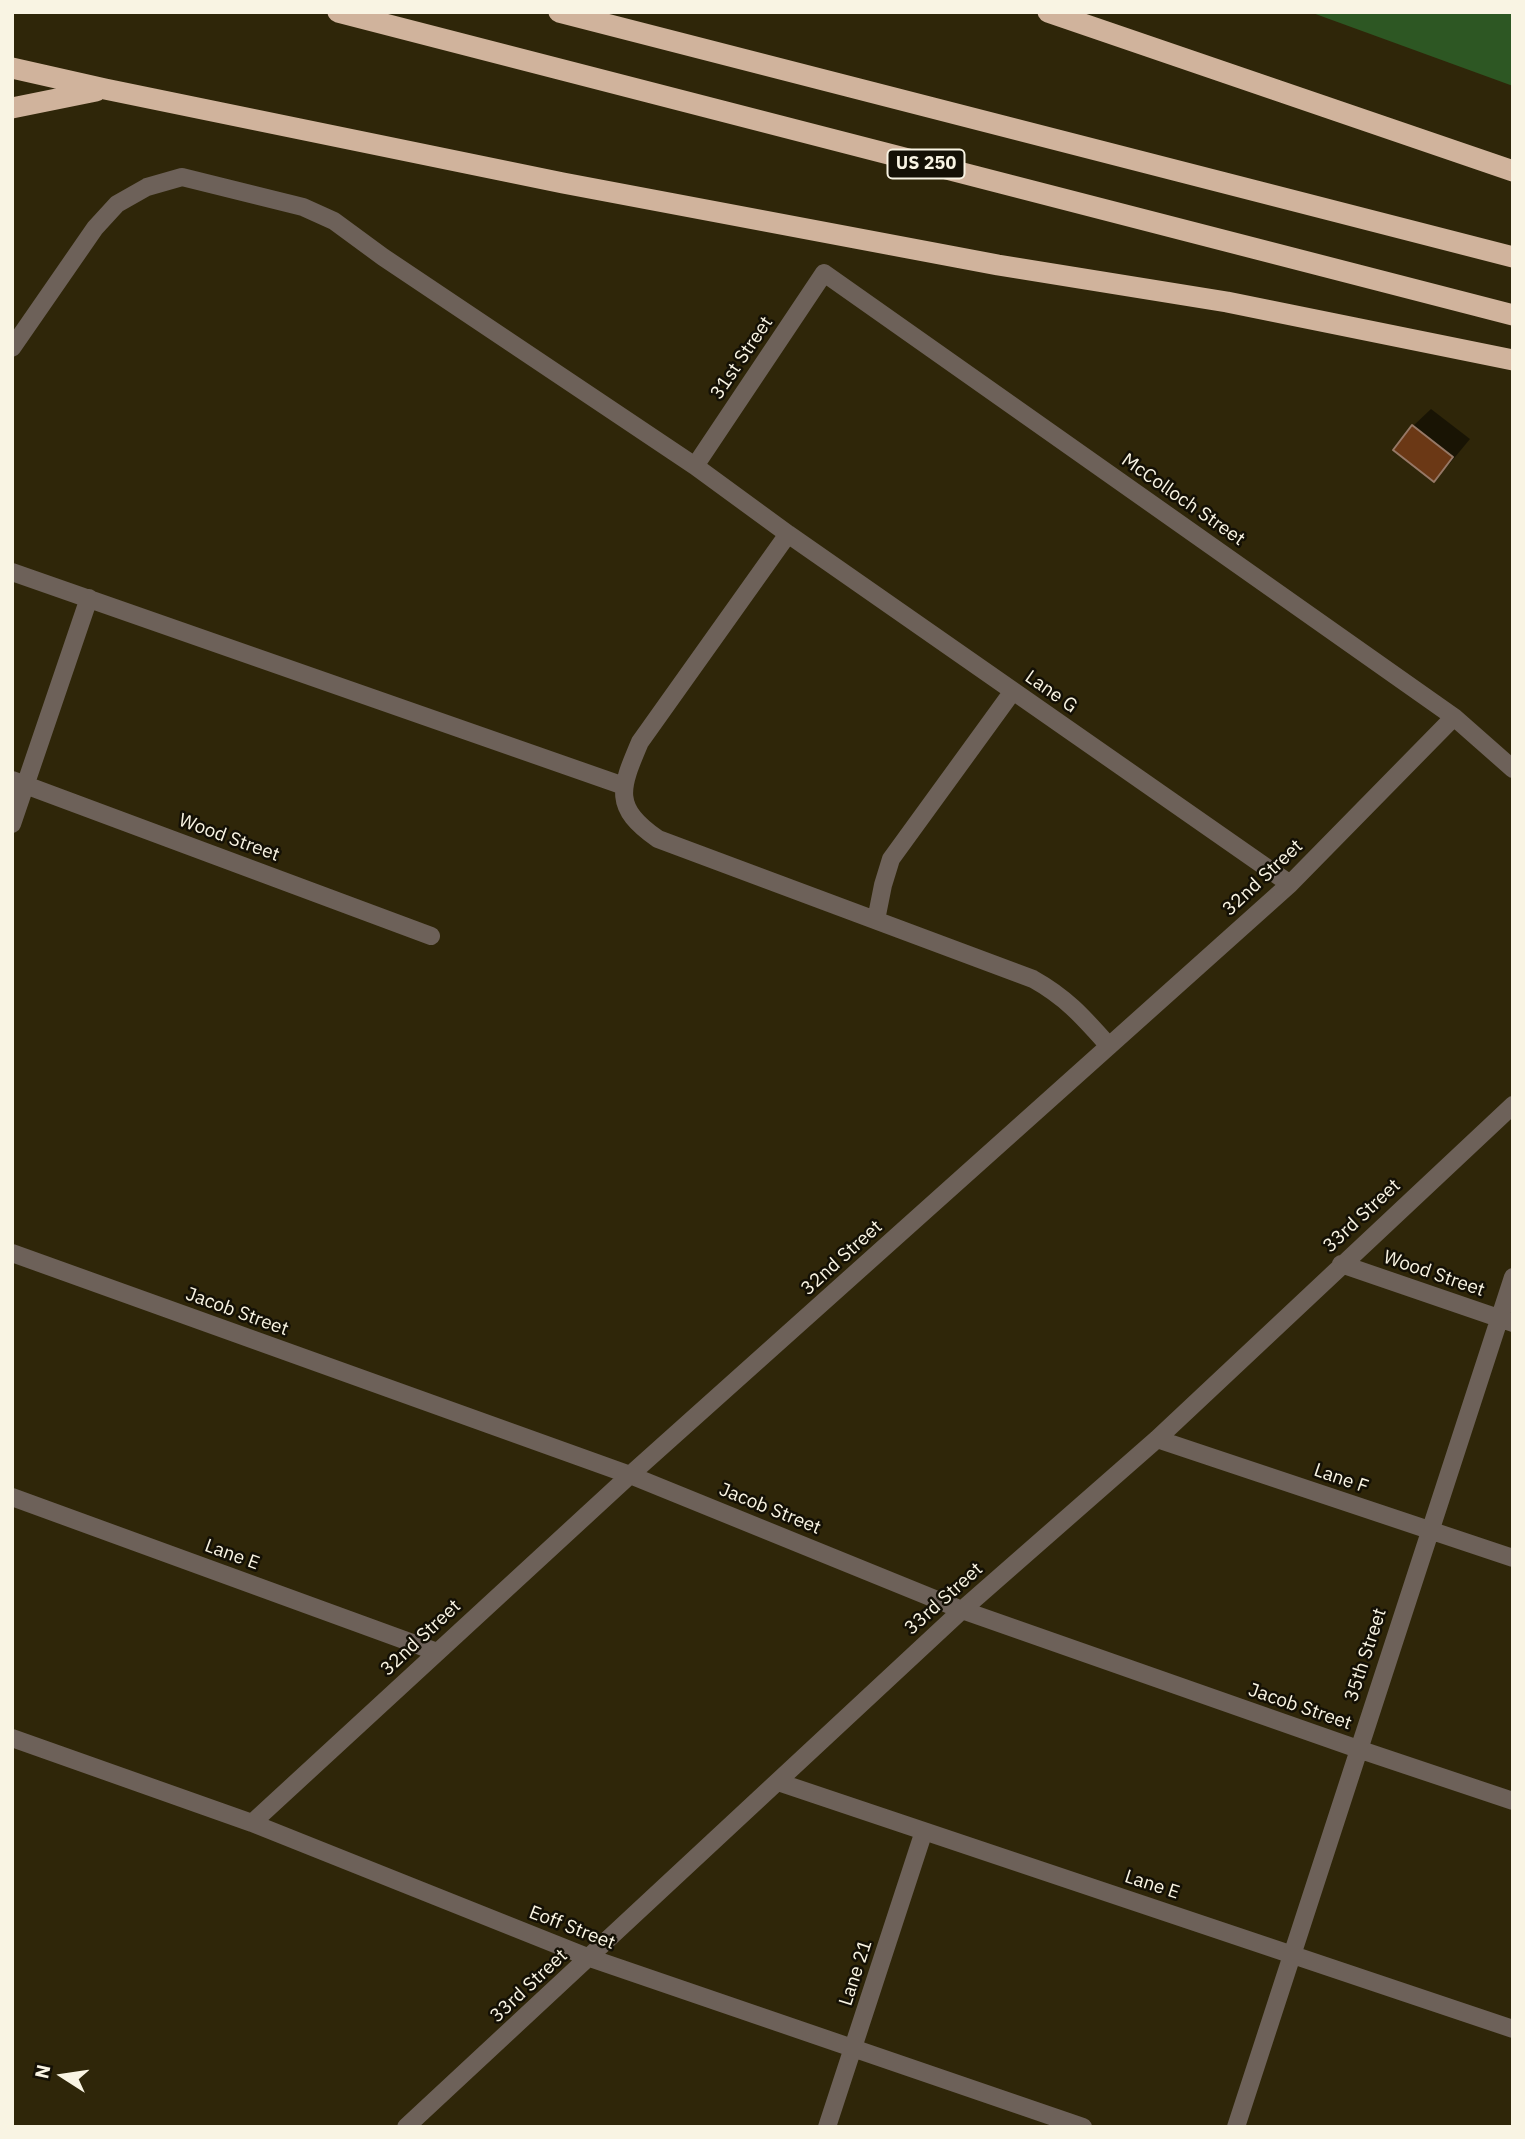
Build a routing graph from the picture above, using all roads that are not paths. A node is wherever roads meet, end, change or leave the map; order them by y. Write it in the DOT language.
graph roads {
  1 [pos="338,12"];
  2 [pos="559,12"];
  3 [pos="1048,12"];
  4 [pos="12,68"];
  5 [pos="105,89"];
  6 [pos="12,108"];
  7 [pos="1513,171"];
  8 [pos="1513,257"];
  9 [pos="824,273"];
  10 [pos="1513,315"];
  11 [pos="12,348"];
  12 [pos="1513,360"];
  13 [pos="695,466"];
  14 [pos="788,534"];
  15 [pos="12,572"];
  16 [pos="89,598"];
  17 [pos="1013,691"];
  18 [pos="1454,717"];
  19 [pos="1513,769"];
  20 [pos="19,783"];
  21 [pos="624,786"];
  22 [pos="12,824"];
  23 [pos="1290,884"];
  24 [pos="876,920"];
  25 [pos="431,936"];
  26 [pos="1109,1046"];
  27 [pos="1513,1105"];
  28 [pos="12,1253"];
  29 [pos="1341,1264"];
  30 [pos="1513,1277"];
  31 [pos="1505,1321"];
  32 [pos="1157,1439"];
  33 [pos="630,1475"];
  34 [pos="12,1497"];
  35 [pos="1429,1531"];
  36 [pos="1513,1558"];
  37 [pos="962,1610"];
  38 [pos="437,1652"];
  39 [pos="12,1738"];
  40 [pos="1358,1749"];
  41 [pos="778,1782"];
  42 [pos="1513,1801"];
  43 [pos="252,1823"];
  44 [pos="925,1832"];
  45 [pos="1292,1954"];
  46 [pos="590,1958"];
  47 [pos="1513,2029"];
  48 [pos="853,2049"];
  49 [pos="406,2127"];
  50 [pos="827,2127"];
  51 [pos="1083,2127"];
  52 [pos="1236,2127"];
  1 -- 10 [label="highway, US 250"];
  2 -- 8 [label="highway"];
  3 -- 7 [label="highway"];
  4 -- 5 [label="highway"];
  5 -- 6 [label="highway"];
  5 -- 12 [label="highway"];
  9 -- 13 [label="street, 31st Street"];
  9 -- 18 [label="street, McColloch Street"];
  11 -- 13 [label="street, Lane G"];
  13 -- 14 [label="street, Lane G"];
  14 -- 17 [label="street, Lane G"];
  14 -- 21 [label="street"];
  15 -- 16 [label="street"];
  16 -- 20 [label="street"];
  16 -- 21 [label="street"];
  17 -- 23 [label="street, Lane G"];
  17 -- 24 [label="street"];
  18 -- 19 [label="street, McColloch Street"];
  18 -- 23 [label="street, 32nd Street"];
  20 -- 22 [label="street"];
  20 -- 25 [label="street, Wood Street"];
  21 -- 24 [label="street"];
  23 -- 26 [label="street, 32nd Street"];
  24 -- 26 [label="street"];
  26 -- 33 [label="street, 32nd Street"];
  27 -- 29 [label="street, 33rd Street"];
  28 -- 33 [label="street, Jacob Street"];
  29 -- 31 [label="street, Wood Street"];
  29 -- 32 [label="street, 33rd Street"];
  30 -- 31 [label="street, 35th Street"];
  31 -- 35 [label="street, 35th Street"];
  32 -- 35 [label="street, Lane F"];
  32 -- 37 [label="street, 33rd Street"];
  33 -- 37 [label="street, Jacob Street"];
  33 -- 38 [label="street, 32nd Street"];
  34 -- 38 [label="street, Lane E"];
  35 -- 36 [label="street, Lane F"];
  35 -- 40 [label="street, 35th Street"];
  37 -- 40 [label="street, Jacob Street"];
  37 -- 41 [label="street, 33rd Street"];
  38 -- 43 [label="street, 32nd Street"];
  39 -- 43 [label="street, Eoff Street"];
  40 -- 42 [label="street, Jacob Street"];
  40 -- 45 [label="street, 35th Street"];
  41 -- 44 [label="street, Lane E"];
  41 -- 46 [label="street, 33rd Street"];
  43 -- 46 [label="street, Eoff Street"];
  44 -- 45 [label="street, Lane E"];
  44 -- 48 [label="street, Lane 21"];
  45 -- 47 [label="street, Lane E"];
  45 -- 52 [label="street, 35th Street"];
  46 -- 48 [label="street, Eoff Street"];
  46 -- 49 [label="street, 33rd Street"];
  48 -- 50 [label="street, Lane 21"];
  48 -- 51 [label="street, Eoff Street"];
}
